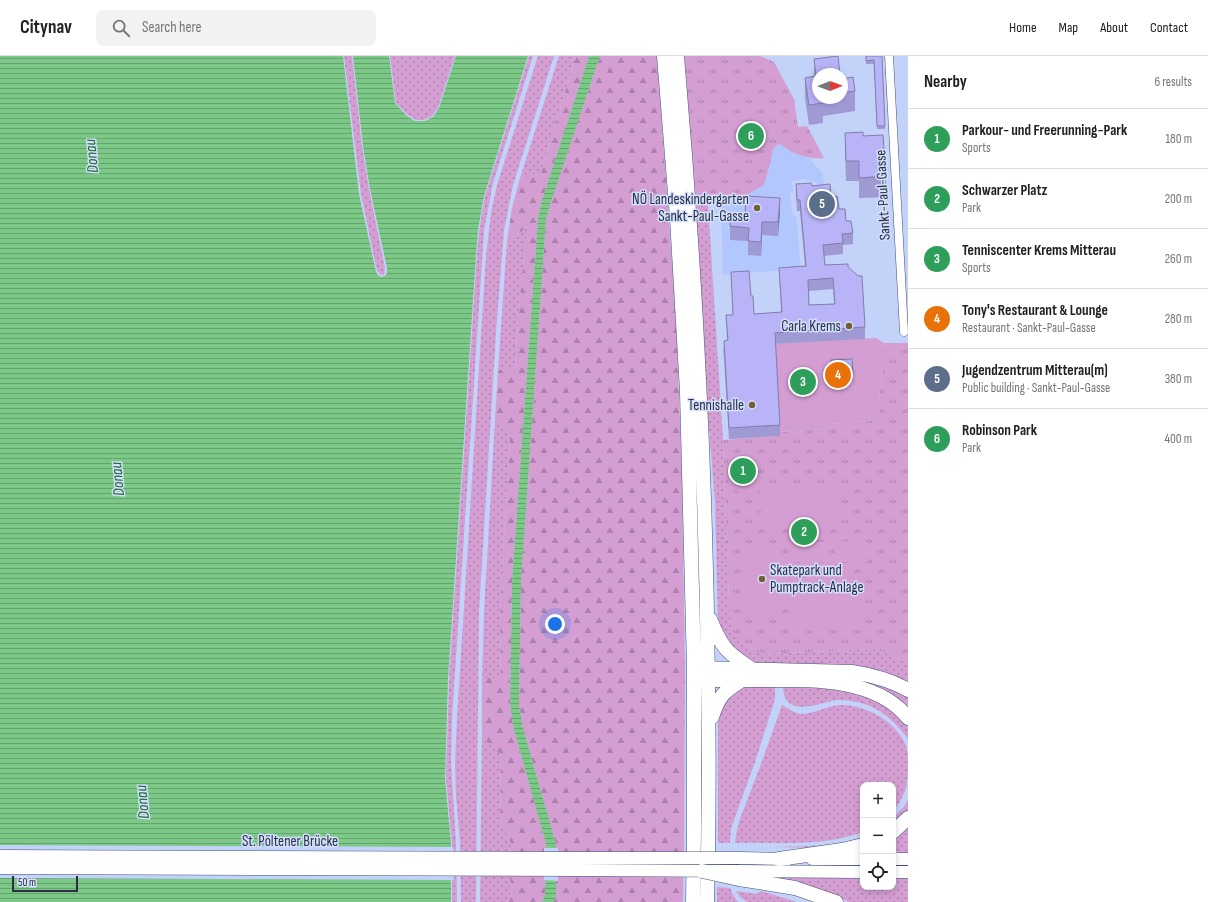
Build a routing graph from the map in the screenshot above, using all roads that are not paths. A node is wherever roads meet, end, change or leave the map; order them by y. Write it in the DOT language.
graph roads {
  1 [pos="664,56"];
  2 [pos="677,56"];
  3 [pos="889,56"];
  4 [pos="904,332"];
  5 [pos="707,612"];
  6 [pos="752,669"];
  7 [pos="694,674"];
  8 [pos="708,674"];
  9 [pos="742,680"];
  10 [pos="908,690"];
  11 [pos="908,718"];
  12 [pos="708,725"];
  13 [pos="908,818"];
  14 [pos="896,829"];
  15 [pos="701,830"];
  16 [pos="860,846"];
  17 [pos="0,856"];
  18 [pos="779,859"];
  19 [pos="860,859"];
  20 [pos="896,859"];
  21 [pos="908,859"];
  22 [pos="0,868"];
  23 [pos="702,871"];
  24 [pos="860,872"];
  25 [pos="896,872"];
  26 [pos="908,872"];
  27 [pos="739,875"];
  28 [pos="692,902"];
  29 [pos="707,902"];
  30 [pos="836,902"];
  1 -- 7 [label="highway"];
  2 -- 5 [label="highway"];
  3 -- 4 [label="street, Sankt-Paul-Gasse"];
  5 -- 6 [label="highway"];
  5 -- 8 [label="highway"];
  6 -- 8 [label="highway"];
  6 -- 10 [label="highway"];
  7 -- 8 [label="highway"];
  7 -- 15 [label="highway"];
  8 -- 9 [label="highway"];
  8 -- 12 [label="highway"];
  9 -- 11 [label="highway"];
  9 -- 12 [label="highway"];
  12 -- 15 [label="highway"];
  13 -- 14 [label="highway"];
  15 -- 28 [label="highway"];
  15 -- 29 [label="highway"];
  16 -- 18 [label="highway"];
  17 -- 18 [label="main road, St. Pöltener Brücke, bridge"];
  18 -- 19 [label="main road, St. Pöltener Brücke"];
  20 -- 21 [label="main road"];
  22 -- 23 [label="main road, St. Pöltener Brücke, bridge"];
  23 -- 27 [label="highway, bridge"];
  24 -- 27 [label="main road"];
  25 -- 26 [label="main road"];
  27 -- 30 [label="highway"];
}
